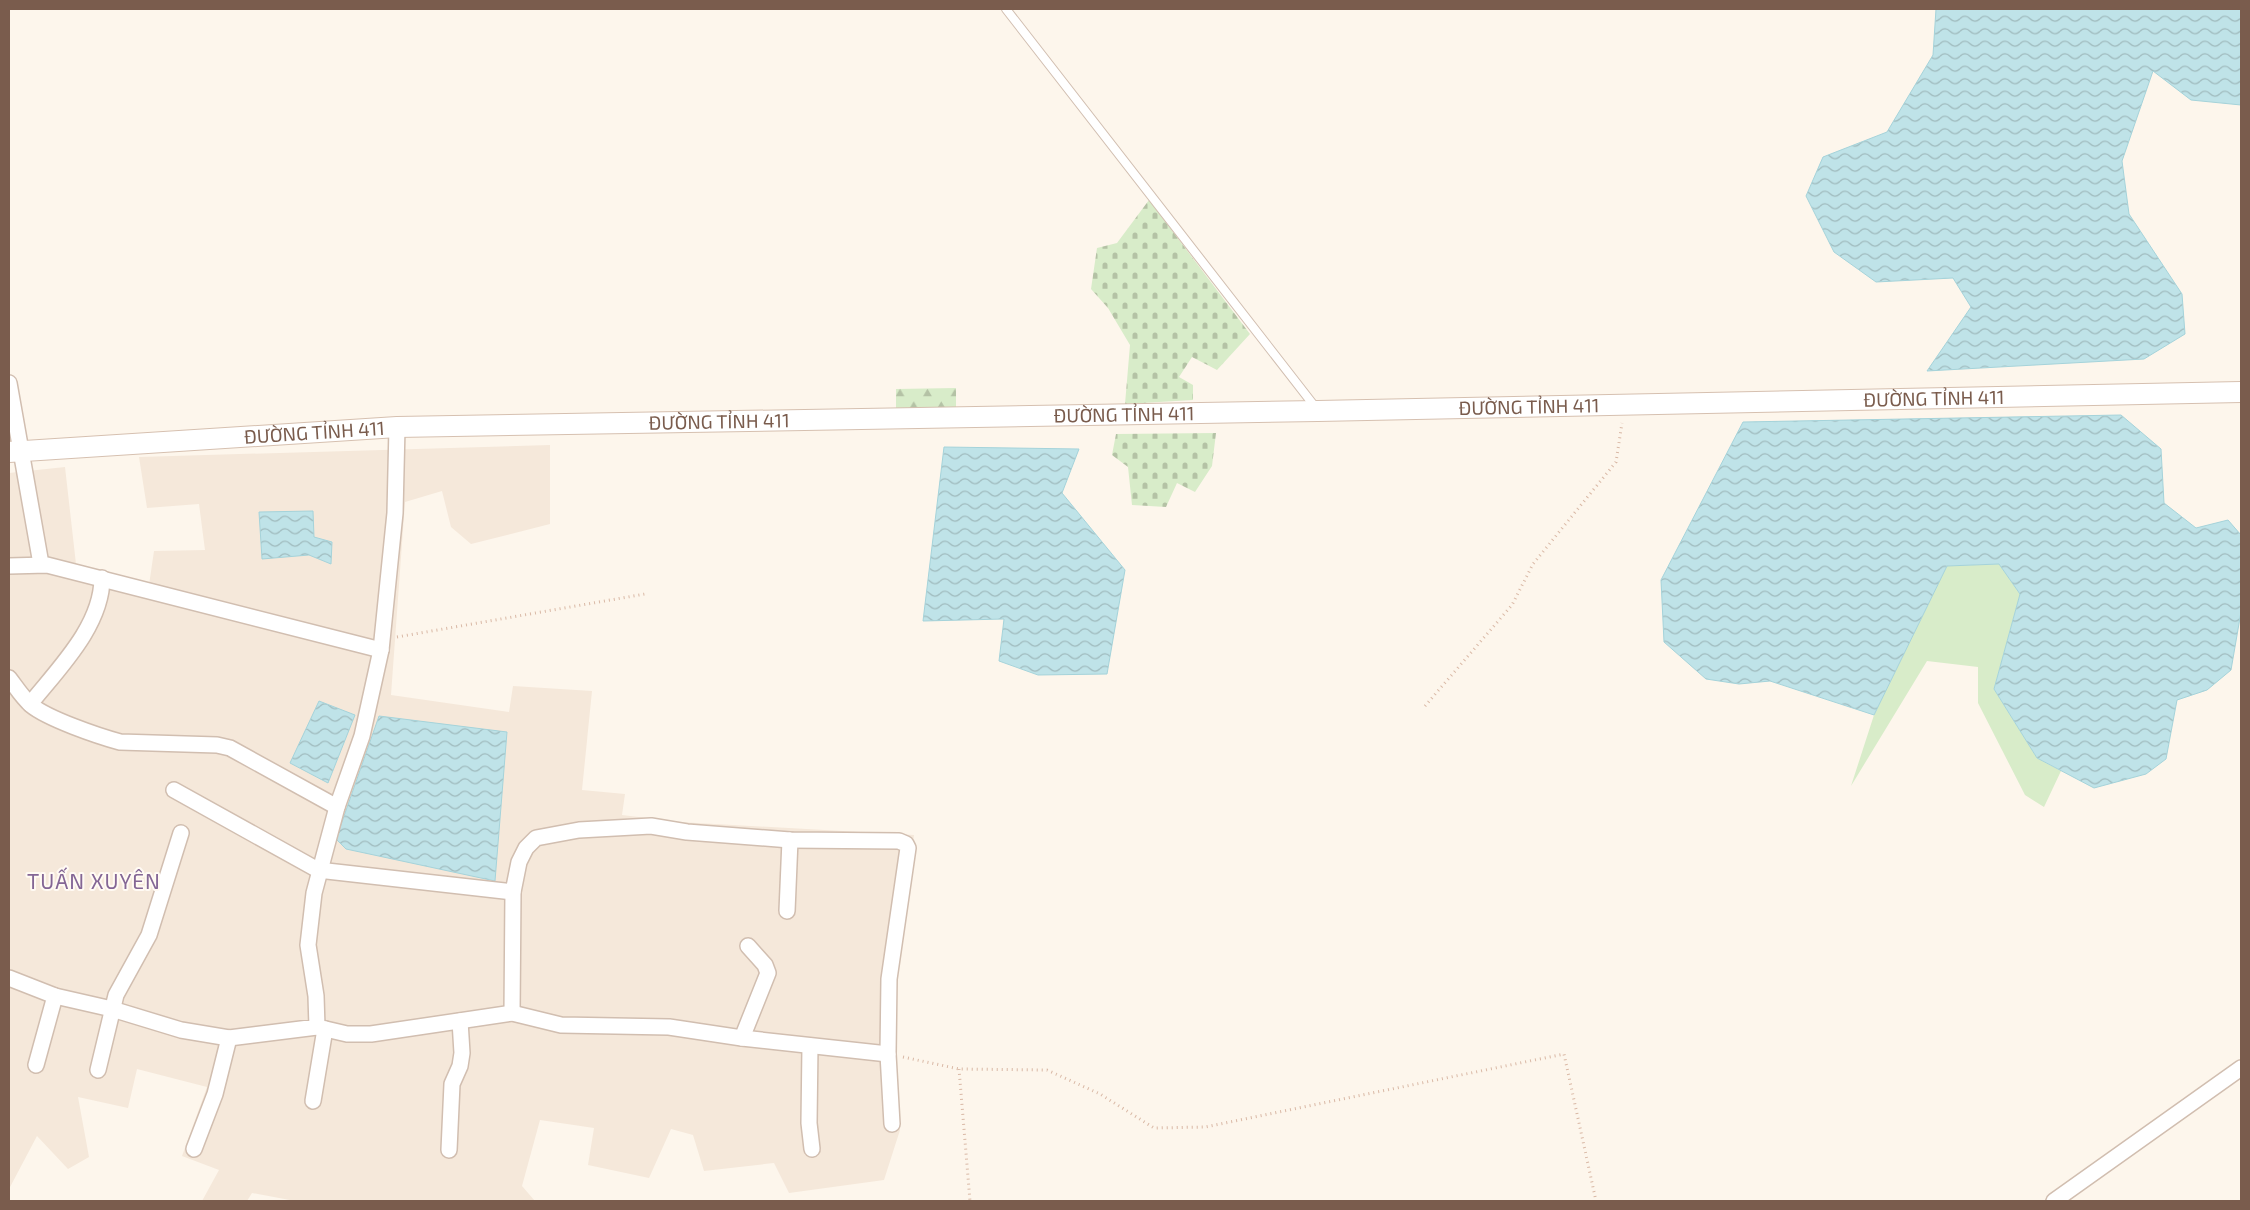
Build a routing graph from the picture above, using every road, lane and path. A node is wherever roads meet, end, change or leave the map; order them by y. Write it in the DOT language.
graph roads {
  1 [pos="1006,9"];
  2 [pos="9,383"];
  3 [pos="2241,392"];
  4 [pos="1624,405"];
  5 [pos="1318,411"];
  6 [pos="398,427"];
  7 [pos="15,452"];
  8 [pos="41,564"];
  9 [pos="9,566"];
  10 [pos="102,578"];
  11 [pos="645,594"];
  12 [pos="381,645"];
  13 [pos="9,678"];
  14 [pos="30,704"];
  15 [pos="1424,706"];
  16 [pos="174,790"];
  17 [pos="337,807"];
  18 [pos="181,833"];
  19 [pos="790,840"];
  20 [pos="318,870"];
  21 [pos="513,892"];
  22 [pos="788,911"];
  23 [pos="748,946"];
  24 [pos="9,978"];
  25 [pos="55,996"];
  26 [pos="112,1009"];
  27 [pos="512,1013"];
  28 [pos="460,1021"];
  29 [pos="321,1028"];
  30 [pos="229,1038"];
  31 [pos="742,1038"];
  32 [pos="810,1046"];
  33 [pos="888,1054"];
  34 [pos="36,1065"];
  35 [pos="2241,1068"];
  36 [pos="959,1069"];
  37 [pos="98,1070"];
  38 [pos="313,1101"];
  39 [pos="892,1124"];
  40 [pos="194,1149"];
  41 [pos="812,1149"];
  42 [pos="449,1150"];
  43 [pos="970,1201"];
  44 [pos="1596,1201"];
  45 [pos="2054,1201"];
  1 -- 5 [label="lane"];
  2 -- 7 [label="street"];
  3 -- 4 [label="main road, ĐƯỜNG TỈNH 411"];
  4 -- 5 [label="main road, ĐƯỜNG TỈNH 411"];
  4 -- 15 [label="path"];
  5 -- 6 [label="main road, ĐƯỜNG TỈNH 411"];
  6 -- 7 [label="main road, ĐƯỜNG TỈNH 411"];
  6 -- 12 [label="street"];
  7 -- 8 [label="street"];
  8 -- 9 [label="street"];
  8 -- 10 [label="street"];
  10 -- 12 [label="street"];
  10 -- 14 [label="street"];
  11 -- 12 [label="path"];
  12 -- 17 [label="street"];
  13 -- 14 [label="street"];
  14 -- 17 [label="street"];
  16 -- 20 [label="street"];
  17 -- 20 [label="street"];
  18 -- 26 [label="street"];
  19 -- 21 [label="street"];
  19 -- 22 [label="street"];
  19 -- 33 [label="street"];
  20 -- 21 [label="street"];
  20 -- 29 [label="street"];
  21 -- 27 [label="street"];
  23 -- 31 [label="street"];
  24 -- 25 [label="street"];
  25 -- 26 [label="street"];
  25 -- 34 [label="street"];
  26 -- 30 [label="street"];
  26 -- 37 [label="street"];
  27 -- 28 [label="street"];
  27 -- 31 [label="street"];
  28 -- 29 [label="street"];
  28 -- 42 [label="street"];
  29 -- 30 [label="street"];
  29 -- 38 [label="street"];
  30 -- 40 [label="street"];
  31 -- 32 [label="street"];
  32 -- 33 [label="street"];
  32 -- 41 [label="street"];
  33 -- 36 [label="path"];
  33 -- 39 [label="street"];
  35 -- 45 [label="street"];
  36 -- 43 [label="path"];
  36 -- 44 [label="path"];
}
